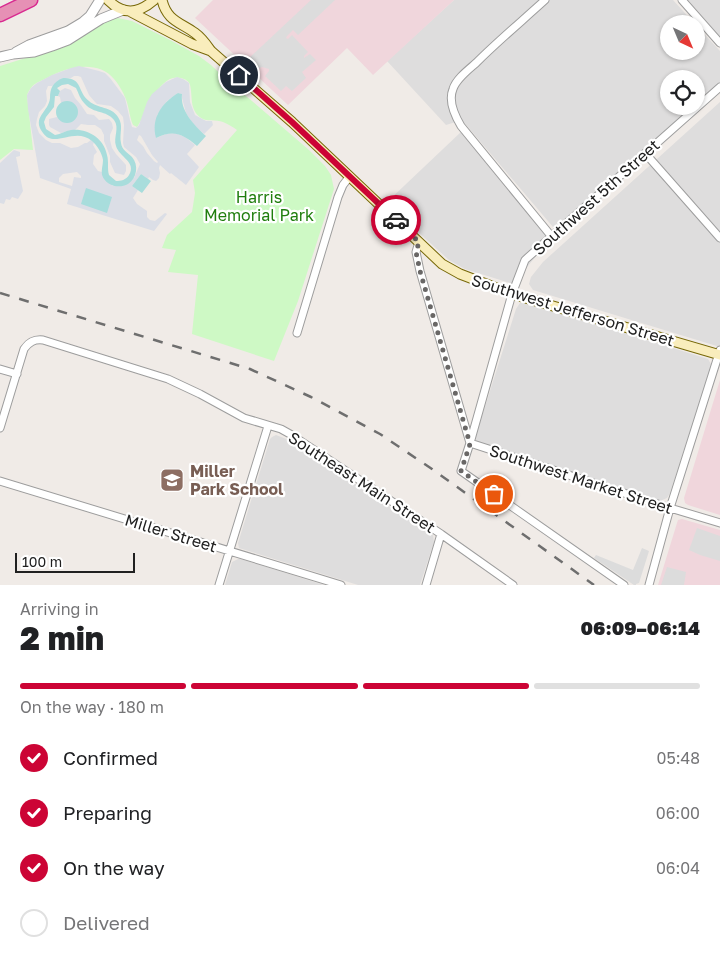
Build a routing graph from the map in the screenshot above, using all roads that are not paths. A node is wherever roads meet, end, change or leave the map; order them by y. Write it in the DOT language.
graph roads {
  1 [pos="31,0"];
  2 [pos="100,0"];
  3 [pos="108,0"];
  4 [pos="154,0"];
  5 [pos="162,0"];
  6 [pos="546,0"];
  7 [pos="682,0"];
  8 [pos="126,11"];
  9 [pos="0,14"];
  10 [pos="720,43"];
  11 [pos="211,51"];
  12 [pos="13,54"];
  13 [pos="0,57"];
  14 [pos="720,87"];
  15 [pos="645,153"];
  16 [pos="350,176"];
  17 [pos="552,237"];
  18 [pos="720,238"];
  19 [pos="419,242"];
  20 [pos="512,294"];
  21 [pos="297,333"];
  22 [pos="720,353"];
  23 [pos="0,369"];
  24 [pos="16,374"];
  25 [pos="268,426"];
  26 [pos="0,428"];
  27 [pos="470,444"];
  28 [pos="0,481"];
  29 [pos="670,508"];
  30 [pos="720,523"];
  31 [pos="442,534"];
  32 [pos="229,550"];
  33 [pos="219,585"];
  34 [pos="341,585"];
  35 [pos="426,585"];
  36 [pos="513,585"];
  37 [pos="624,585"];
  38 [pos="649,585"];
  1 -- 9 [label="highway"];
  2 -- 12 [label="street"];
  3 -- 8 [label="main road, Southwest Jefferson Street"];
  4 -- 8 [label="main road"];
  5 -- 11 [label="main road, Southwest Jefferson Street"];
  6 -- 17 [label="street"];
  7 -- 10 [label="street"];
  8 -- 11 [label="main road, Southwest Jefferson Street"];
  8 -- 12 [label="street"];
  11 -- 16 [label="main road, Southwest Jefferson Street"];
  12 -- 13 [label="street"];
  14 -- 15 [label="street, Southwest 5th Street"];
  15 -- 17 [label="street, Southwest 5th Street"];
  15 -- 18 [label="street"];
  16 -- 19 [label="main road, Southwest Jefferson Street"];
  16 -- 21 [label="street"];
  17 -- 20 [label="street, Southwest 5th Street"];
  19 -- 20 [label="main road, Southwest Jefferson Street"];
  19 -- 27 [label="street, Southwest Market Street"];
  20 -- 22 [label="main road, Southwest Jefferson Street"];
  20 -- 27 [label="street, Southwest 5th Street"];
  22 -- 29 [label="street"];
  23 -- 24 [label="street"];
  24 -- 25 [label="street, Southeast Main Street"];
  24 -- 26 [label="street"];
  25 -- 31 [label="street, Southeast Main Street"];
  25 -- 32 [label="street"];
  27 -- 29 [label="street, Southwest Market Street"];
  27 -- 37 [label="street, Southwest 5th Street"];
  28 -- 32 [label="street, Miller Street"];
  29 -- 30 [label="street, Southwest Market Street"];
  29 -- 38 [label="street"];
  31 -- 35 [label="street"];
  31 -- 36 [label="street, Southeast Main Street"];
  32 -- 33 [label="street"];
  32 -- 34 [label="street, Miller Street"];
}
